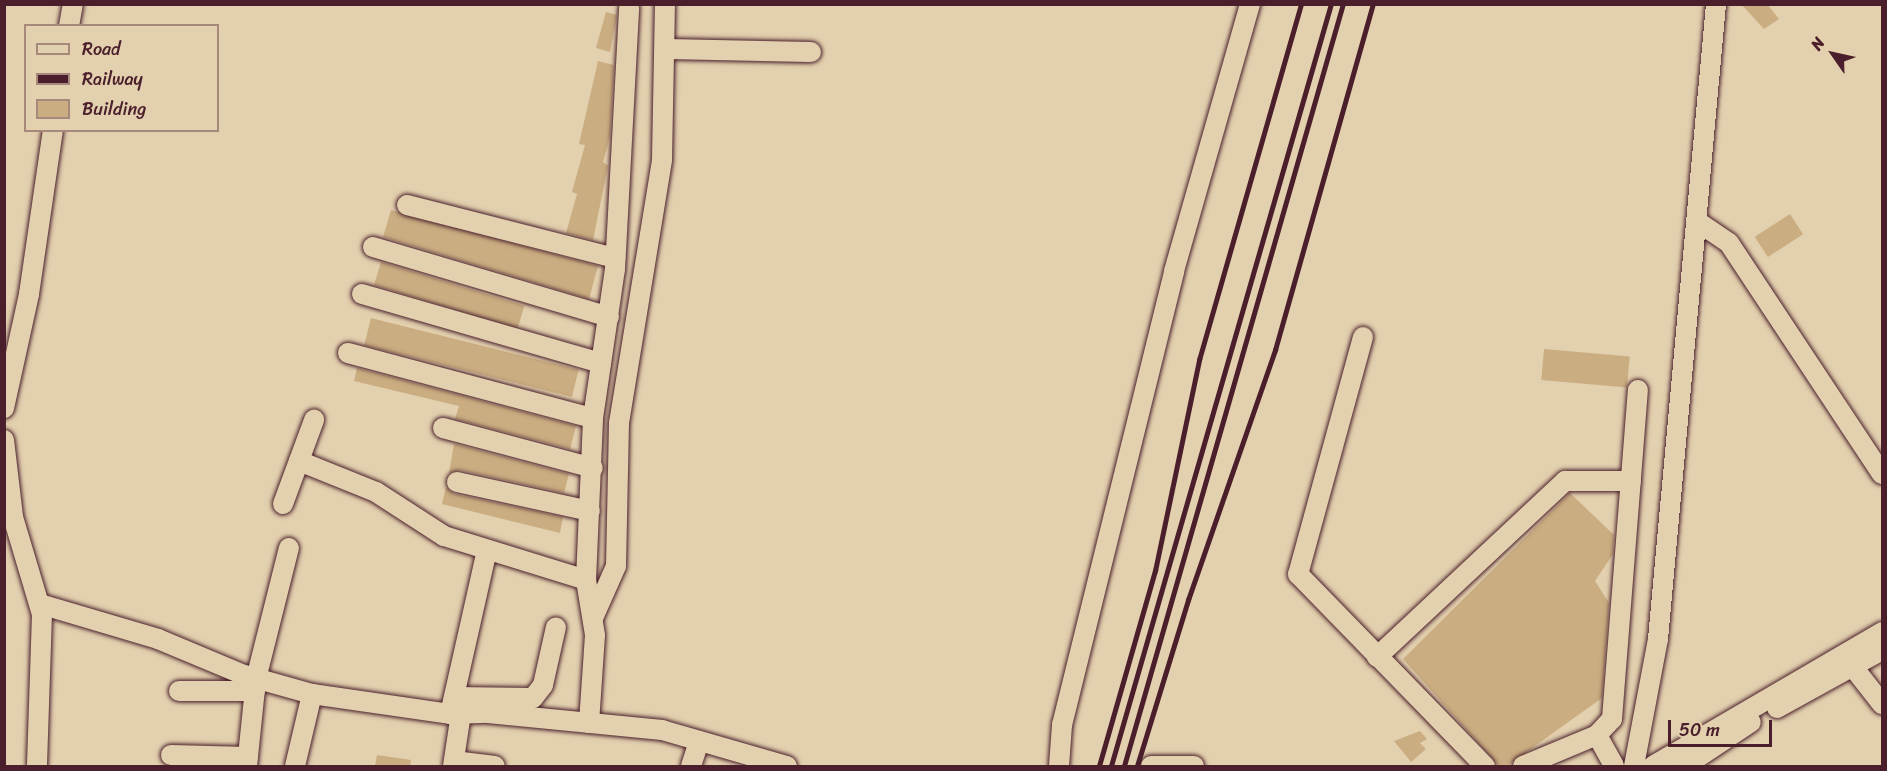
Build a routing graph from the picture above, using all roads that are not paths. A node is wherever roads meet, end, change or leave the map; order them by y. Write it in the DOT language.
graph roads {
  1 [pos="73,4"];
  2 [pos="665,4"];
  3 [pos="1250,4"];
  4 [pos="1716,4"];
  5 [pos="629,7"];
  6 [pos="69,24"];
  7 [pos="666,49"];
  8 [pos="811,52"];
  9 [pos="53,132"];
  10 [pos="407,206"];
  11 [pos="1698,222"];
  12 [pos="373,247"];
  13 [pos="615,258"];
  14 [pos="362,294"];
  15 [pos="609,317"];
  16 [pos="1363,337"];
  17 [pos="348,353"];
  18 [pos="602,363"];
  19 [pos="1638,390"];
  20 [pos="4,408"];
  21 [pos="593,418"];
  22 [pos="314,420"];
  23 [pos="443,428"];
  24 [pos="4,440"];
  25 [pos="299,461"];
  26 [pos="593,468"];
  27 [pos="1882,474"];
  28 [pos="457,482"];
  29 [pos="1631,482"];
  30 [pos="283,504"];
  31 [pos="590,511"];
  32 [pos="12,540"];
  33 [pos="289,549"];
  34 [pos="487,550"];
  35 [pos="586,580"];
  36 [pos="40,604"];
  37 [pos="593,618"];
  38 [pos="556,627"];
  39 [pos="1882,632"];
  40 [pos="1882,650"];
  41 [pos="1377,657"];
  42 [pos="1853,667"];
  43 [pos="255,685"];
  44 [pos="179,691"];
  45 [pos="312,694"];
  46 [pos="1882,704"];
  47 [pos="455,708"];
  48 [pos="588,723"];
  49 [pos="1597,735"];
  50 [pos="699,741"];
  51 [pos="171,755"];
  52 [pos="248,762"];
  53 [pos="454,764"];
  54 [pos="37,766"];
  55 [pos="295,766"];
  56 [pos="495,766"];
  57 [pos="691,766"];
  58 [pos="787,766"];
  59 [pos="1059,766"];
  60 [pos="1151,766"];
  61 [pos="1194,766"];
  62 [pos="1485,766"];
  63 [pos="1523,766"];
  64 [pos="1614,766"];
  65 [pos="1634,766"];
  66 [pos="1653,766"];
  67 [pos="1686,766"];
  1 -- 6 [label="street"];
  2 -- 7 [label="street"];
  3 -- 59 [label="street"];
  4 -- 11 [label="street"];
  5 -- 13 [label="street"];
  7 -- 8 [label="street"];
  7 -- 37 [label="street"];
  9 -- 20 [label="street"];
  10 -- 13 [label="street"];
  11 -- 27 [label="street"];
  11 -- 65 [label="street"];
  12 -- 15 [label="street"];
  13 -- 15 [label="street"];
  14 -- 18 [label="street"];
  15 -- 18 [label="street"];
  16 -- 41 [label="street"];
  17 -- 21 [label="street"];
  18 -- 21 [label="street"];
  19 -- 29 [label="street"];
  21 -- 26 [label="street"];
  22 -- 25 [label="street"];
  23 -- 26 [label="street"];
  24 -- 32 [label="street"];
  25 -- 30 [label="street"];
  25 -- 34 [label="street"];
  26 -- 31 [label="street"];
  28 -- 31 [label="street"];
  29 -- 41 [label="street"];
  29 -- 49 [label="street"];
  31 -- 35 [label="street"];
  32 -- 36 [label="street"];
  33 -- 43 [label="street"];
  34 -- 35 [label="street"];
  34 -- 47 [label="street"];
  35 -- 37 [label="street"];
  36 -- 43 [label="street"];
  36 -- 54 [label="street"];
  37 -- 48 [label="street"];
  38 -- 47 [label="street"];
  39 -- 66 [label="street"];
  40 -- 42 [label="street"];
  41 -- 62 [label="street"];
  42 -- 46 [label="street"];
  42 -- 67 [label="street"];
  43 -- 44 [label="street"];
  43 -- 45 [label="street"];
  43 -- 52 [label="street"];
  45 -- 47 [label="street"];
  45 -- 55 [label="street"];
  47 -- 48 [label="street"];
  47 -- 53 [label="street"];
  48 -- 50 [label="street"];
  49 -- 63 [label="street"];
  49 -- 64 [label="street"];
  50 -- 57 [label="street"];
  50 -- 58 [label="street"];
  51 -- 52 [label="street"];
  53 -- 56 [label="street"];
  60 -- 61 [label="street"];
}
